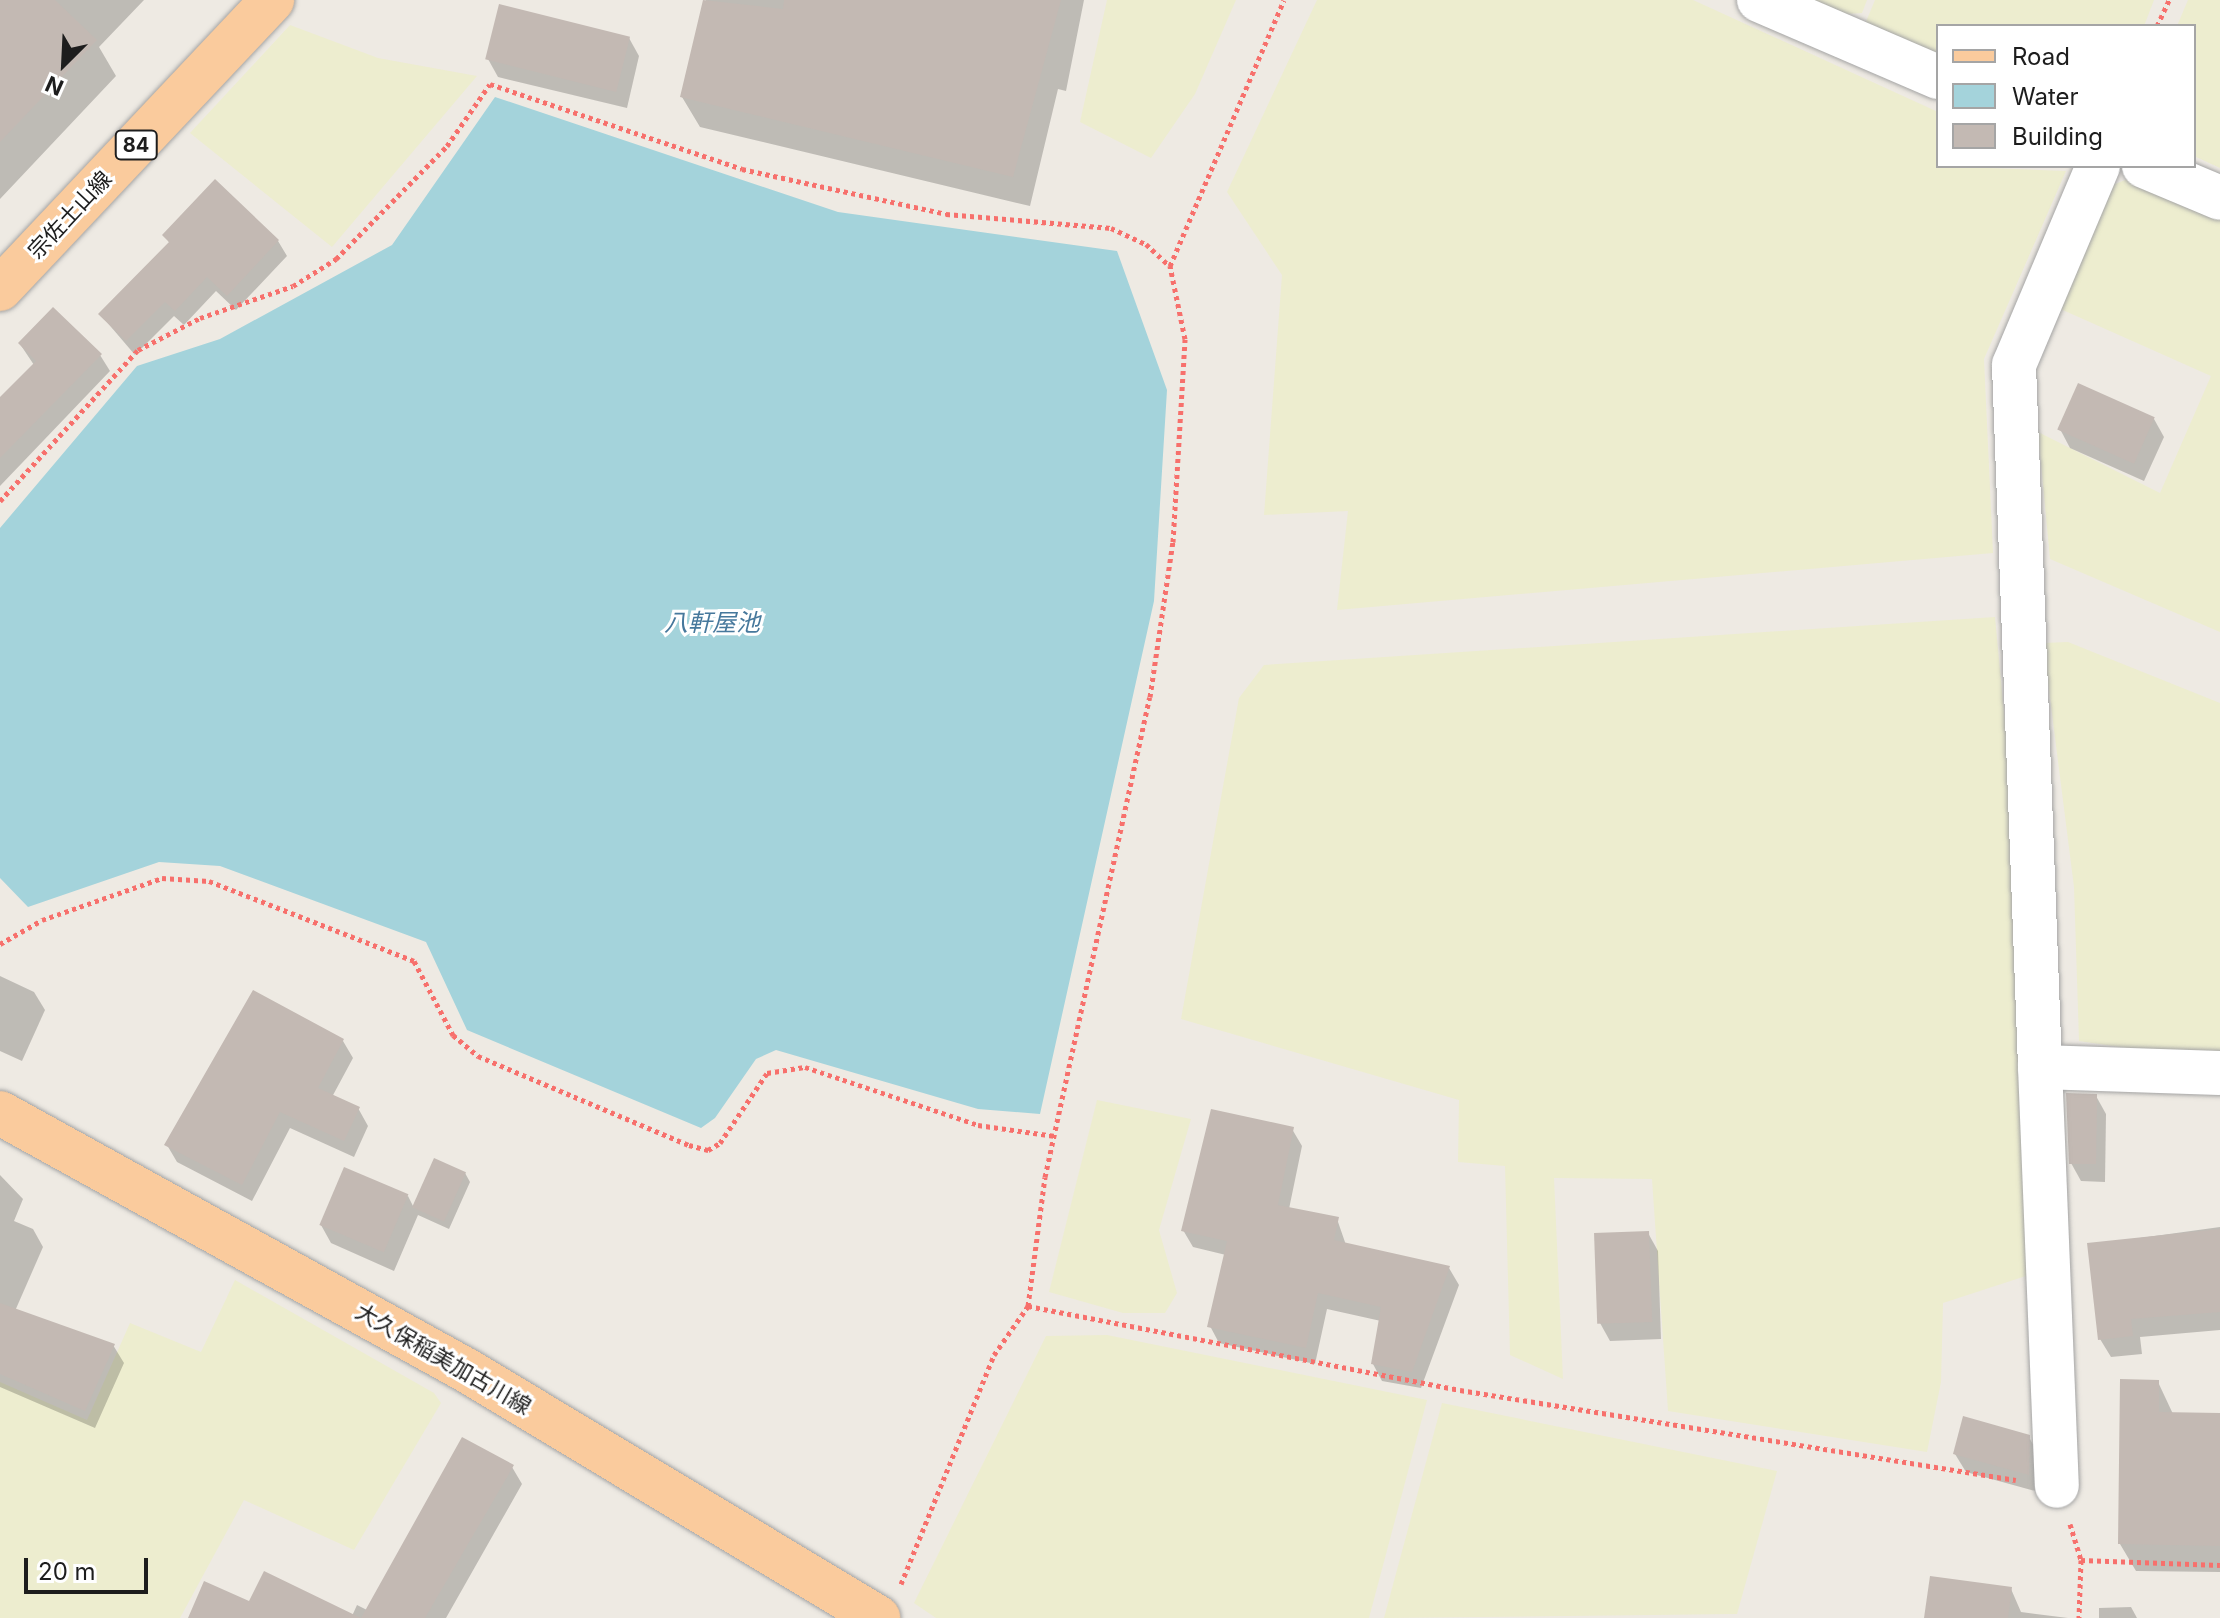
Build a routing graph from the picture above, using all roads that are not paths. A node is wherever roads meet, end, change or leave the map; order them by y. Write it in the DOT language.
graph roads {
  1 [pos="272,0"];
  2 [pos="1759,0"];
  3 [pos="1936,76"];
  4 [pos="2097,168"];
  5 [pos="2149,168"];
  6 [pos="2220,198"];
  7 [pos="0,289"];
  8 [pos="2040,1067"];
  9 [pos="2220,1073"];
  10 [pos="0,1113"];
  11 [pos="2057,1486"];
  12 [pos="888,1603"];
  1 -- 7 [label="main road, 宗佐土山線 / 84"];
  2 -- 3 [label="street"];
  4 -- 8 [label="street"];
  5 -- 6 [label="street"];
  8 -- 9 [label="street"];
  8 -- 11 [label="street"];
  10 -- 12 [label="main road, 大久保稲美加古川線"];
}
